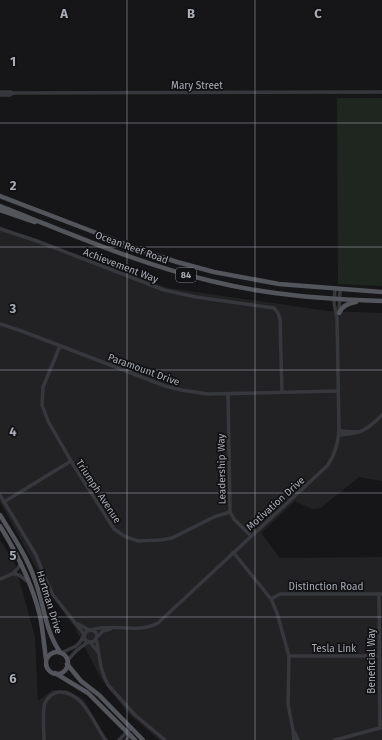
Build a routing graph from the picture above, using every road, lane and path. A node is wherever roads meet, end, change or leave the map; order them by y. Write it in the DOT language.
graph roads {
  1 [pos="0,92"];
  2 [pos="382,92"];
  3 [pos="13,93"];
  4 [pos="0,95"];
  5 [pos="0,196"];
  6 [pos="0,206"];
  7 [pos="0,210"];
  8 [pos="49,225"];
  9 [pos="0,229"];
  10 [pos="337,289"];
  11 [pos="382,292"];
  12 [pos="336,299"];
  13 [pos="365,300"];
  14 [pos="382,301"];
  15 [pos="338,316"];
  16 [pos="0,324"];
  17 [pos="60,346"];
  18 [pos="338,391"];
  19 [pos="282,392"];
  20 [pos="228,394"];
  21 [pos="382,416"];
  22 [pos="339,433"];
  23 [pos="70,462"];
  24 [pos="0,495"];
  25 [pos="4,502"];
  26 [pos="230,512"];
  27 [pos="0,515"];
  28 [pos="0,526"];
  29 [pos="251,536"];
  30 [pos="233,552"];
  31 [pos="21,562"];
  32 [pos="12,574"];
  33 [pos="0,579"];
  34 [pos="30,583"];
  35 [pos="380,594"];
  36 [pos="271,599"];
  37 [pos="75,623"];
  38 [pos="112,628"];
  39 [pos="90,630"];
  40 [pos="84,635"];
  41 [pos="96,639"];
  42 [pos="89,642"];
  43 [pos="60,653"];
  44 [pos="98,653"];
  45 [pos="289,656"];
  46 [pos="379,656"];
  47 [pos="46,659"];
  48 [pos="67,663"];
  49 [pos="55,673"];
  50 [pos="381,728"];
  51 [pos="133,729"];
  52 [pos="293,730"];
  53 [pos="129,734"];
  54 [pos="105,739"];
  55 [pos="44,740"];
  56 [pos="119,740"];
  57 [pos="126,740"];
  58 [pos="135,740"];
  59 [pos="143,740"];
  60 [pos="165,740"];
  61 [pos="294,740"];
  62 [pos="298,740"];
  63 [pos="335,740"];
  1 -- 3 [label="street, Mary Street"];
  2 -- 3 [label="street, Mary Street"];
  3 -- 4 [label="street, Mary Street"];
  5 -- 10 [label="main road, Ocean Reef Road / 84"];
  6 -- 8 [label="main road, Ocean Reef Road / 84"];
  7 -- 8 [label="main road"];
  8 -- 12 [label="main road, Ocean Reef Road / 84"];
  9 -- 19 [label="street, Achievement Way"];
  10 -- 11 [label="main road, Ocean Reef Road / 84"];
  10 -- 12 [label="street, Motivation Drive"];
  12 -- 13 [label="main road, Ocean Reef Road / 84"];
  12 -- 15 [label="street, Motivation Drive"];
  13 -- 14 [label="main road, Ocean Reef Road / 84"];
  13 -- 15 [label="main road"];
  15 -- 18 [label="street, Motivation Drive"];
  16 -- 17 [label="street, Paramount Drive"];
  17 -- 20 [label="street, Paramount Drive"];
  17 -- 23 [label="street, Triumph Avenue"];
  18 -- 19 [label="street, Paramount Drive"];
  18 -- 22 [label="street, Motivation Drive"];
  19 -- 20 [label="street, Paramount Drive"];
  20 -- 26 [label="street, Leadership Way"];
  21 -- 22 [label="street"];
  22 -- 29 [label="street, Motivation Drive"];
  23 -- 25 [label="street"];
  23 -- 26 [label="street, Triumph Avenue"];
  24 -- 25 [label="street"];
  25 -- 37 [label="street"];
  26 -- 29 [label="street, Leadership Way"];
  27 -- 43 [label="main road, Hartman Drive"];
  28 -- 31 [label="main road, Hartman Drive"];
  29 -- 30 [label="street, Motivation Drive"];
  30 -- 36 [label="street"];
  30 -- 38 [label="street, Motivation Drive"];
  31 -- 32 [label="street"];
  31 -- 34 [label="main road, Hartman Drive"];
  32 -- 33 [label="street"];
  32 -- 34 [label="street"];
  34 -- 47 [label="main road, Hartman Drive"];
  35 -- 36 [label="street, Distinction Road"];
  35 -- 46 [label="street, Beneficial Way"];
  36 -- 45 [label="street"];
  37 -- 39 [label="street"];
  37 -- 40 [label="street"];
  38 -- 39 [label="street, Motivation Drive"];
  38 -- 41 [label="street"];
  39 -- 40 [label="street"];
  39 -- 41 [label="street"];
  40 -- 42 [label="street"];
  40 -- 43 [label="street"];
  41 -- 42 [label="street"];
  41 -- 44 [label="street"];
  42 -- 44 [label="street"];
  42 -- 48 [label="street"];
  43 -- 47 [label="main road"];
  43 -- 48 [label="main road"];
  44 -- 60 [label="street"];
  45 -- 46 [label="street, Tesla Link"];
  45 -- 52 [label="street"];
  46 -- 50 [label="street, Beneficial Way"];
  47 -- 49 [label="main road"];
  48 -- 49 [label="main road"];
  48 -- 51 [label="main road"];
  49 -- 53 [label="main road"];
  50 -- 63 [label="street"];
  51 -- 53 [label="street"];
  51 -- 59 [label="main road"];
  52 -- 61 [label="street"];
  52 -- 62 [label="street"];
  53 -- 56 [label="street"];
  53 -- 57 [label="street"];
  53 -- 58 [label="main road"];
  54 -- 55 [label="street"];
}
